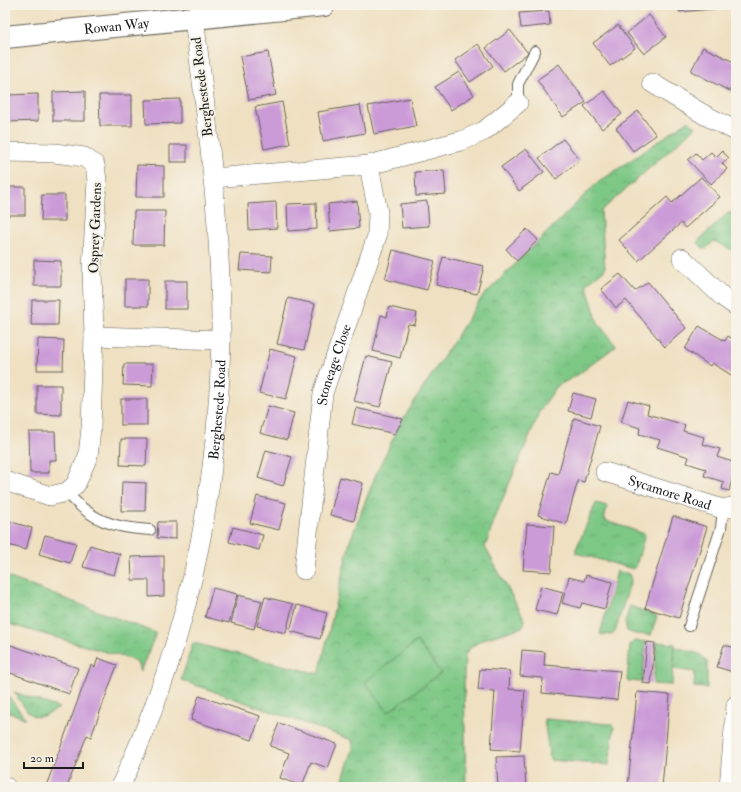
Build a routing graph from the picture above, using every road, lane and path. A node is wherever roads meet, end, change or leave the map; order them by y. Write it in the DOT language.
graph roads {
  1 [pos="324,5"];
  2 [pos="194,19"];
  3 [pos="5,37"];
  4 [pos="535,51"];
  5 [pos="652,83"];
  6 [pos="518,103"];
  7 [pos="736,131"];
  8 [pos="5,152"];
  9 [pos="369,165"];
  10 [pos="212,178"];
  11 [pos="682,258"];
  12 [pos="736,306"];
  13 [pos="94,336"];
  14 [pos="221,340"];
  15 [pos="605,472"];
  16 [pos="5,481"];
  17 [pos="67,492"];
  18 [pos="729,507"];
  19 [pos="150,530"];
  20 [pos="304,570"];
  21 [pos="689,626"];
  22 [pos="736,705"];
  23 [pos="120,787"];
  24 [pos="729,787"];
  1 -- 2 [label="street, Rowan Way"];
  2 -- 3 [label="street, Rowan Way"];
  2 -- 10 [label="street, Berghestede Road"];
  4 -- 6 [label="lane"];
  5 -- 7 [label="street"];
  6 -- 9 [label="street"];
  8 -- 13 [label="street, Osprey Gardens"];
  9 -- 10 [label="street"];
  9 -- 20 [label="street, Stoneage Close"];
  10 -- 14 [label="street, Berghestede Road"];
  11 -- 12 [label="street"];
  13 -- 14 [label="street"];
  13 -- 17 [label="street, Osprey Gardens"];
  14 -- 23 [label="street, Berghestede Road"];
  15 -- 18 [label="street, Sycamore Road"];
  16 -- 17 [label="street"];
  17 -- 19 [label="lane"];
  18 -- 21 [label="lane"];
  22 -- 24 [label="street"];
}
